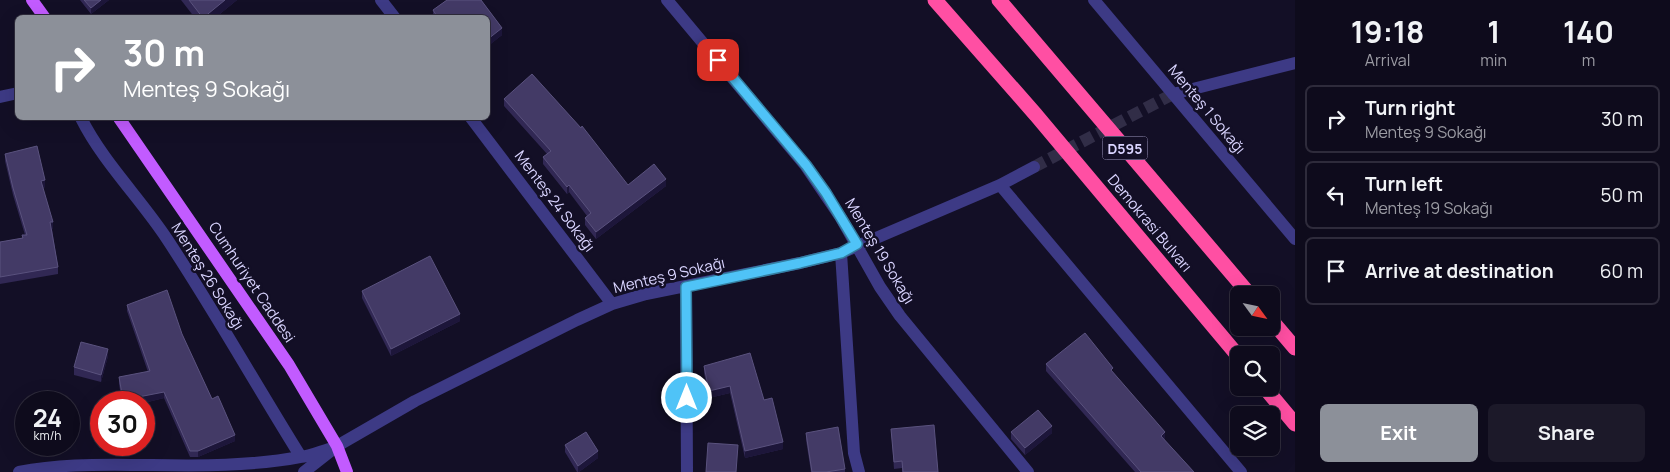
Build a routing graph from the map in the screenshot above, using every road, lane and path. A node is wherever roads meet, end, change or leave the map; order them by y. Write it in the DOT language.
graph roads {
  1 [pos="32,0"];
  2 [pos="381,0"];
  3 [pos="667,0"];
  4 [pos="935,0"];
  5 [pos="999,0"];
  6 [pos="1094,0"];
  7 [pos="43,15"];
  8 [pos="393,15"];
  9 [pos="1295,63"];
  10 [pos="15,94"];
  11 [pos="1173,94"];
  12 [pos="0,97"];
  13 [pos="82,120"];
  14 [pos="120,120"];
  15 [pos="473,120"];
  16 [pos="1034,167"];
  17 [pos="1000,185"];
  18 [pos="1295,239"];
  19 [pos="857,244"];
  20 [pos="841,253"];
  21 [pos="1242,286"];
  22 [pos="686,287"];
  23 [pos="612,304"];
  24 [pos="1280,330"];
  25 [pos="1230,346"];
  26 [pos="1295,348"];
  27 [pos="1271,396"];
  28 [pos="1295,424"];
  29 [pos="337,446"];
  30 [pos="301,457"];
  31 [pos="153,469"];
  32 [pos="19,472"];
  33 [pos="304,472"];
  34 [pos="347,472"];
  35 [pos="687,472"];
  36 [pos="859,472"];
  37 [pos="1028,472"];
  38 [pos="1241,472"];
  1 -- 7 [label="main road"];
  2 -- 8 [label="street"];
  3 -- 19 [label="street, Menteş 19 Sokağı"];
  4 -- 25 [label="highway, Demokrasi Bulvarı / D595"];
  5 -- 21 [label="highway, Demokrasi Bulvarı / D595"];
  6 -- 11 [label="street, Menteş 1 Sokağı"];
  9 -- 11 [label="street"];
  10 -- 12 [label="street"];
  11 -- 18 [label="street, Menteş 1 Sokağı"];
  13 -- 30 [label="street, Menteş 26 Sokağı"];
  14 -- 29 [label="main road, Cumhuriyet Caddesi"];
  15 -- 23 [label="street, Menteş 24 Sokağı"];
  16 -- 17 [label="street, Menteş 9 Sokağı"];
  17 -- 19 [label="street, Menteş 9 Sokağı"];
  17 -- 38 [label="street"];
  19 -- 20 [label="street, Menteş 9 Sokağı"];
  19 -- 37 [label="street, Menteş 19 Sokağı"];
  20 -- 22 [label="street, Menteş 9 Sokağı"];
  20 -- 36 [label="street"];
  22 -- 23 [label="street, Menteş 9 Sokağı"];
  22 -- 35 [label="street"];
  23 -- 29 [label="street, Menteş 9 Sokağı"];
  24 -- 26 [label="highway"];
  27 -- 28 [label="highway"];
  29 -- 30 [label="street"];
  29 -- 33 [label="street, Menteş 9 Sokağı"];
  29 -- 34 [label="main road, Cumhuriyet Caddesi"];
  30 -- 31 [label="street"];
  31 -- 32 [label="street"];
}
